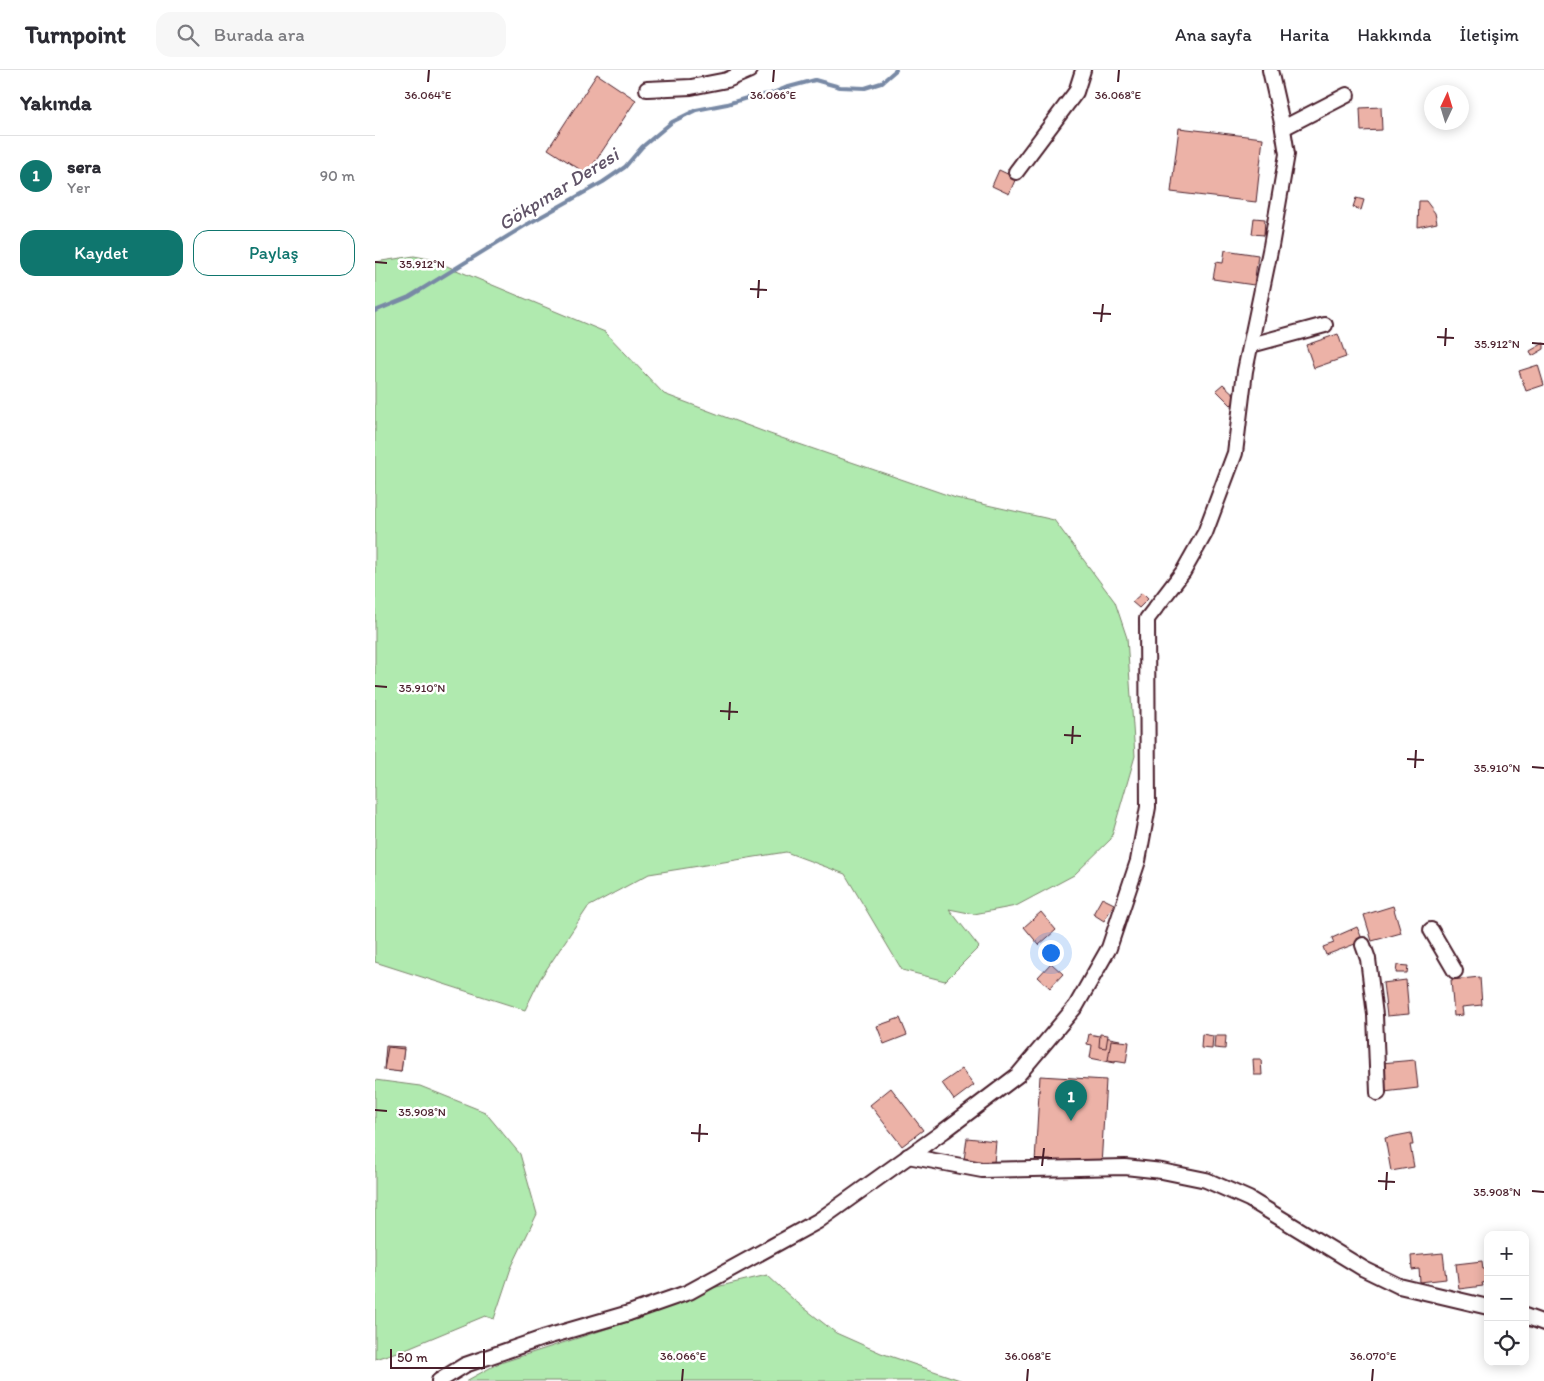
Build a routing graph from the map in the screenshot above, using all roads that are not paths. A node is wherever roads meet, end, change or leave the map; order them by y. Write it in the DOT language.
graph roads {
  1 [pos="750,70"];
  2 [pos="1083,70"];
  3 [pos="1270,70"];
  4 [pos="647,89"];
  5 [pos="1347,95"];
  6 [pos="1283,128"];
  7 [pos="1016,172"];
  8 [pos="1325,325"];
  9 [pos="1251,345"];
  10 [pos="1431,930"];
  11 [pos="1363,945"];
  12 [pos="1455,970"];
  13 [pos="1379,1093"];
  14 [pos="908,1156"];
  15 [pos="1484,1306"];
  16 [pos="1529,1317"];
  17 [pos="1544,1323"];
  18 [pos="439,1381"];
  1 -- 4 [label="street"];
  2 -- 7 [label="street"];
  3 -- 6 [label="street"];
  5 -- 6 [label="street"];
  6 -- 9 [label="street"];
  8 -- 9 [label="street"];
  9 -- 14 [label="street"];
  10 -- 12 [label="street"];
  11 -- 13 [label="street"];
  14 -- 15 [label="street"];
  14 -- 18 [label="street"];
  16 -- 17 [label="street"];
}
